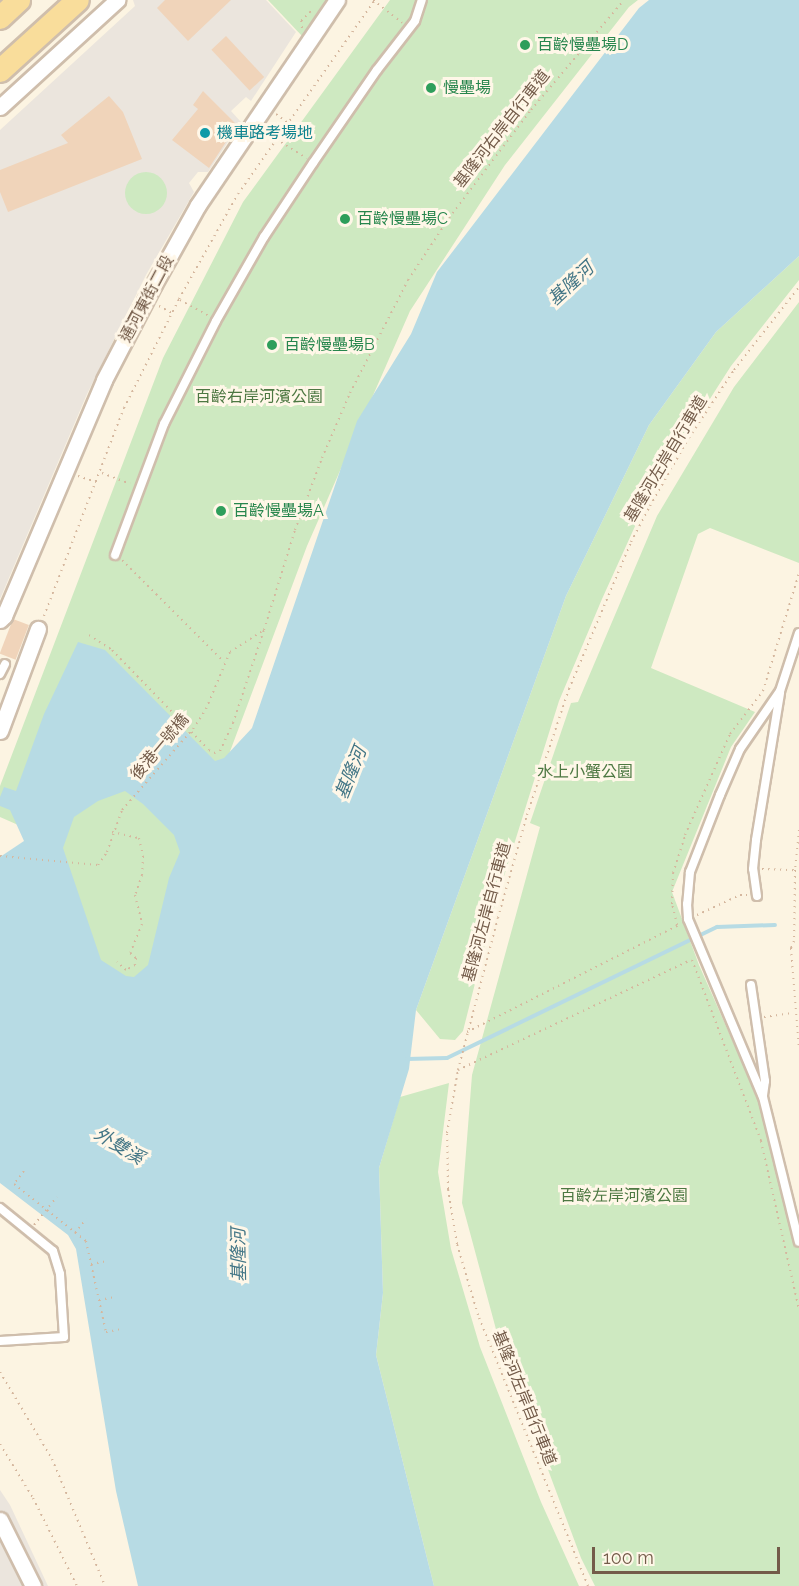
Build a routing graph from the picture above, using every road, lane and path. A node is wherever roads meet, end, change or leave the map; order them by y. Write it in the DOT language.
graph roads {
  1 [pos="19,0"];
  2 [pos="78,0"];
  3 [pos="117,0"];
  4 [pos="337,0"];
  5 [pos="374,0"];
  6 [pos="422,0"];
  7 [pos="624,0"];
  8 [pos="0,18"];
  9 [pos="409,28"];
  10 [pos="0,71"];
  11 [pos="0,107"];
  12 [pos="276,139"];
  13 [pos="313,163"];
  14 [pos="799,287"];
  15 [pos="179,299"];
  16 [pos="216,321"];
  17 [pos="73,454"];
  18 [pos="101,472"];
  19 [pos="97,482"];
  20 [pos="138,487"];
  21 [pos="115,555"];
  22 [pos="0,620"];
  23 [pos="38,629"];
  24 [pos="264,630"];
  25 [pos="799,633"];
  26 [pos="89,635"];
  27 [pos="225,663"];
  28 [pos="5,664"];
  29 [pos="0,674"];
  30 [pos="780,691"];
  31 [pos="0,731"];
  32 [pos="799,830"];
  33 [pos="112,832"];
  34 [pos="0,856"];
  35 [pos="753,869"];
  36 [pos="795,870"];
  37 [pos="758,896"];
  38 [pos="794,908"];
  39 [pos="799,908"];
  40 [pos="688,919"];
  41 [pos="117,962"];
  42 [pos="751,985"];
  43 [pos="795,1013"];
  44 [pos="755,1018"];
  45 [pos="467,1032"];
  46 [pos="799,1049"];
  47 [pos="458,1070"];
  48 [pos="763,1097"];
  49 [pos="24,1171"];
  50 [pos="57,1197"];
  51 [pos="0,1208"];
  52 [pos="46,1210"];
  53 [pos="86,1219"];
  54 [pos="28,1232"];
  55 [pos="75,1233"];
  56 [pos="799,1242"];
  57 [pos="108,1261"];
  58 [pos="91,1264"];
  59 [pos="115,1297"];
  60 [pos="99,1300"];
  61 [pos="799,1310"];
  62 [pos="121,1329"];
  63 [pos="0,1341"];
  64 [pos="0,1372"];
  65 [pos="0,1444"];
  66 [pos="0,1520"];
  67 [pos="33,1586"];
  68 [pos="77,1586"];
  69 [pos="105,1586"];
  70 [pos="588,1586"];
  1 -- 8 [label="main road"];
  2 -- 10 [label="main road"];
  3 -- 11 [label="street"];
  4 -- 17 [label="street, 通河東街二段"];
  5 -- 9 [label="path"];
  5 -- 12 [label="path"];
  6 -- 9 [label="lane"];
  7 -- 24 [label="path, 基隆河右岸自行車道"];
  9 -- 13 [label="lane"];
  12 -- 13 [label="path"];
  12 -- 15 [label="path"];
  13 -- 16 [label="lane"];
  14 -- 45 [label="path, 基隆河左岸自行車道"];
  15 -- 16 [label="path"];
  15 -- 18 [label="path"];
  16 -- 20 [label="lane"];
  17 -- 19 [label="path"];
  17 -- 22 [label="street, 通河東街二段"];
  18 -- 19 [label="path"];
  18 -- 20 [label="path"];
  19 -- 23 [label="path"];
  20 -- 21 [label="lane"];
  21 -- 27 [label="path"];
  23 -- 31 [label="street"];
  24 -- 26 [label="path, 基隆河右岸自行車道"];
  24 -- 27 [label="path"];
  25 -- 30 [label="lane"];
  27 -- 33 [label="path, 後港一號橋, bridge"];
  28 -- 29 [label="lane"];
  30 -- 35 [label="lane"];
  30 -- 40 [label="lane"];
  32 -- 36 [label="path"];
  33 -- 34 [label="path"];
  33 -- 41 [label="path"];
  35 -- 36 [label="path"];
  35 -- 37 [label="lane"];
  36 -- 38 [label="path"];
  37 -- 40 [label="path"];
  38 -- 39 [label="path"];
  38 -- 43 [label="path"];
  40 -- 45 [label="path"];
  40 -- 48 [label="lane"];
  42 -- 44 [label="lane"];
  43 -- 44 [label="path"];
  43 -- 46 [label="path"];
  44 -- 48 [label="lane"];
  45 -- 47 [label="path, 基隆河左岸自行車道"];
  47 -- 61 [label="path"];
  47 -- 70 [label="path, 基隆河左岸自行車道"];
  48 -- 56 [label="lane"];
  49 -- 52 [label="path"];
  50 -- 52 [label="path"];
  51 -- 54 [label="lane"];
  52 -- 54 [label="path"];
  52 -- 55 [label="path"];
  53 -- 55 [label="path"];
  54 -- 63 [label="lane"];
  55 -- 58 [label="path"];
  57 -- 58 [label="path"];
  58 -- 60 [label="path"];
  59 -- 60 [label="path"];
  60 -- 62 [label="path"];
  64 -- 69 [label="path"];
  65 -- 68 [label="path"];
  66 -- 67 [label="street"];
}
